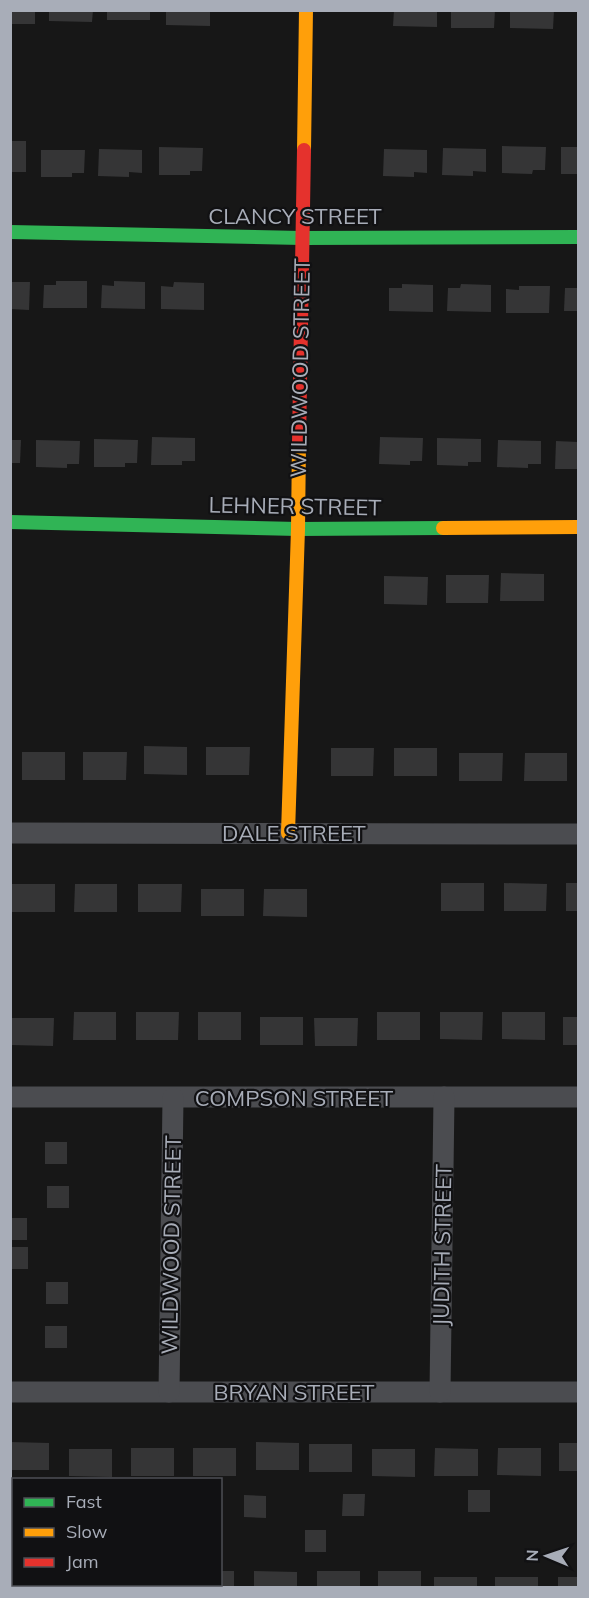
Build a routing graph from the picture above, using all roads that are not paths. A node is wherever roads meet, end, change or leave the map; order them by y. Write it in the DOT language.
graph roads {
  1 [pos="306,10"];
  2 [pos="10,232"];
  3 [pos="579,237"];
  4 [pos="302,238"];
  5 [pos="10,522"];
  6 [pos="579,527"];
  7 [pos="297,529"];
  8 [pos="10,833"];
  9 [pos="288,833"];
  10 [pos="579,834"];
  11 [pos="10,1097"];
  12 [pos="444,1097"];
  13 [pos="579,1097"];
  14 [pos="172,1098"];
  15 [pos="10,1392"];
  16 [pos="169,1392"];
  17 [pos="440,1392"];
  18 [pos="579,1392"];
  1 -- 4 [label="street, WILDWOOD STREET"];
  2 -- 4 [label="street, CLANCY STREET"];
  3 -- 4 [label="street, CLANCY STREET"];
  4 -- 7 [label="street, WILDWOOD STREET"];
  5 -- 7 [label="street, LEHNER STREET"];
  6 -- 7 [label="street, LEHNER STREET"];
  7 -- 9 [label="street, WILDWOOD STREET"];
  8 -- 9 [label="street, DALE STREET"];
  9 -- 10 [label="street, DALE STREET"];
  11 -- 14 [label="street, COMPSON STREET"];
  12 -- 13 [label="street, COMPSON STREET"];
  12 -- 14 [label="street, COMPSON STREET"];
  12 -- 17 [label="street, JUDITH STREET"];
  14 -- 16 [label="street, WILDWOOD STREET"];
  15 -- 16 [label="street, BRYAN STREET"];
  16 -- 17 [label="street, BRYAN STREET"];
  17 -- 18 [label="street, BRYAN STREET"];
}
